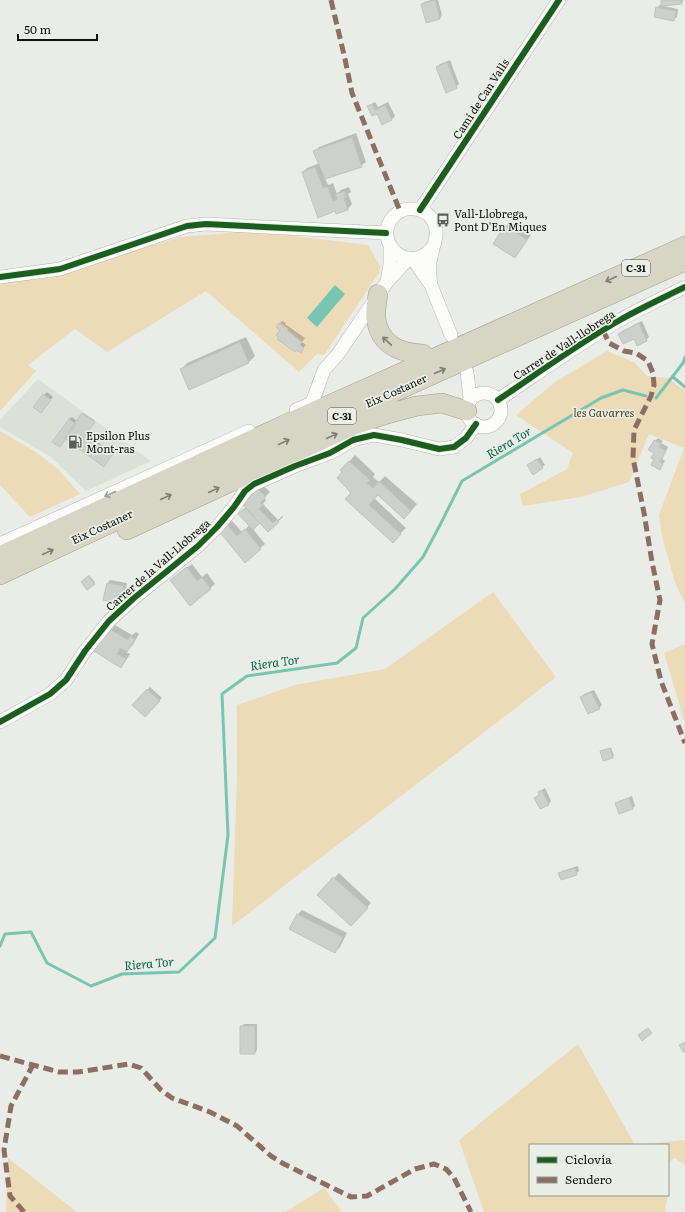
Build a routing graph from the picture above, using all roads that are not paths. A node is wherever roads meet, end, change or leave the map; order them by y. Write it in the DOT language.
graph roads {
  1 [pos="558,0"];
  2 [pos="420,210"];
  3 [pos="388,239"];
  4 [pos="685,246"];
  5 [pos="433,247"];
  6 [pos="411,258"];
  7 [pos="685,261"];
  8 [pos="0,277"];
  9 [pos="431,284"];
  10 [pos="685,287"];
  11 [pos="383,288"];
  12 [pos="587,290"];
  13 [pos="451,335"];
  14 [pos="423,354"];
  15 [pos="485,392"];
  16 [pos="498,400"];
  17 [pos="312,403"];
  18 [pos="471,411"];
  19 [pos="0,544"];
  20 [pos="0,556"];
  21 [pos="0,575"];
  22 [pos="0,588"];
  23 [pos="0,722"];
  1 -- 2 [label="street, Camí de Can Valls"];
  2 -- 3 [label="street"];
  2 -- 5 [label="street"];
  3 -- 6 [label="street"];
  3 -- 8 [label="street"];
  3 -- 11 [label="street"];
  4 -- 12 [label="highway, C-31, one-way"];
  5 -- 6 [label="street"];
  5 -- 9 [label="street"];
  6 -- 9 [label="street"];
  6 -- 11 [label="street"];
  21 -- 7 [label="highway, Eix Costaner / C-31, one-way"];
  9 -- 13 [label="street"];
  10 -- 16 [label="street, Carrer de Vall-llobrega"];
  14 -- 11 [label="highway, one-way"];
  11 -- 17 [label="street"];
  12 -- 14 [label="highway"];
  12 -- 20 [label="highway, C-31"];
  14 -- 17 [label="highway"];
  15 -- 16 [label="street"];
  15 -- 18 [label="street"];
  15 -- 18 [label="street"];
  16 -- 18 [label="street"];
  17 -- 19 [label="street, one-way"];
  22 -- 18 [label="highway, one-way"];
  18 -- 23 [label="street, Carrer de la Vall-Llobrega"];
}
